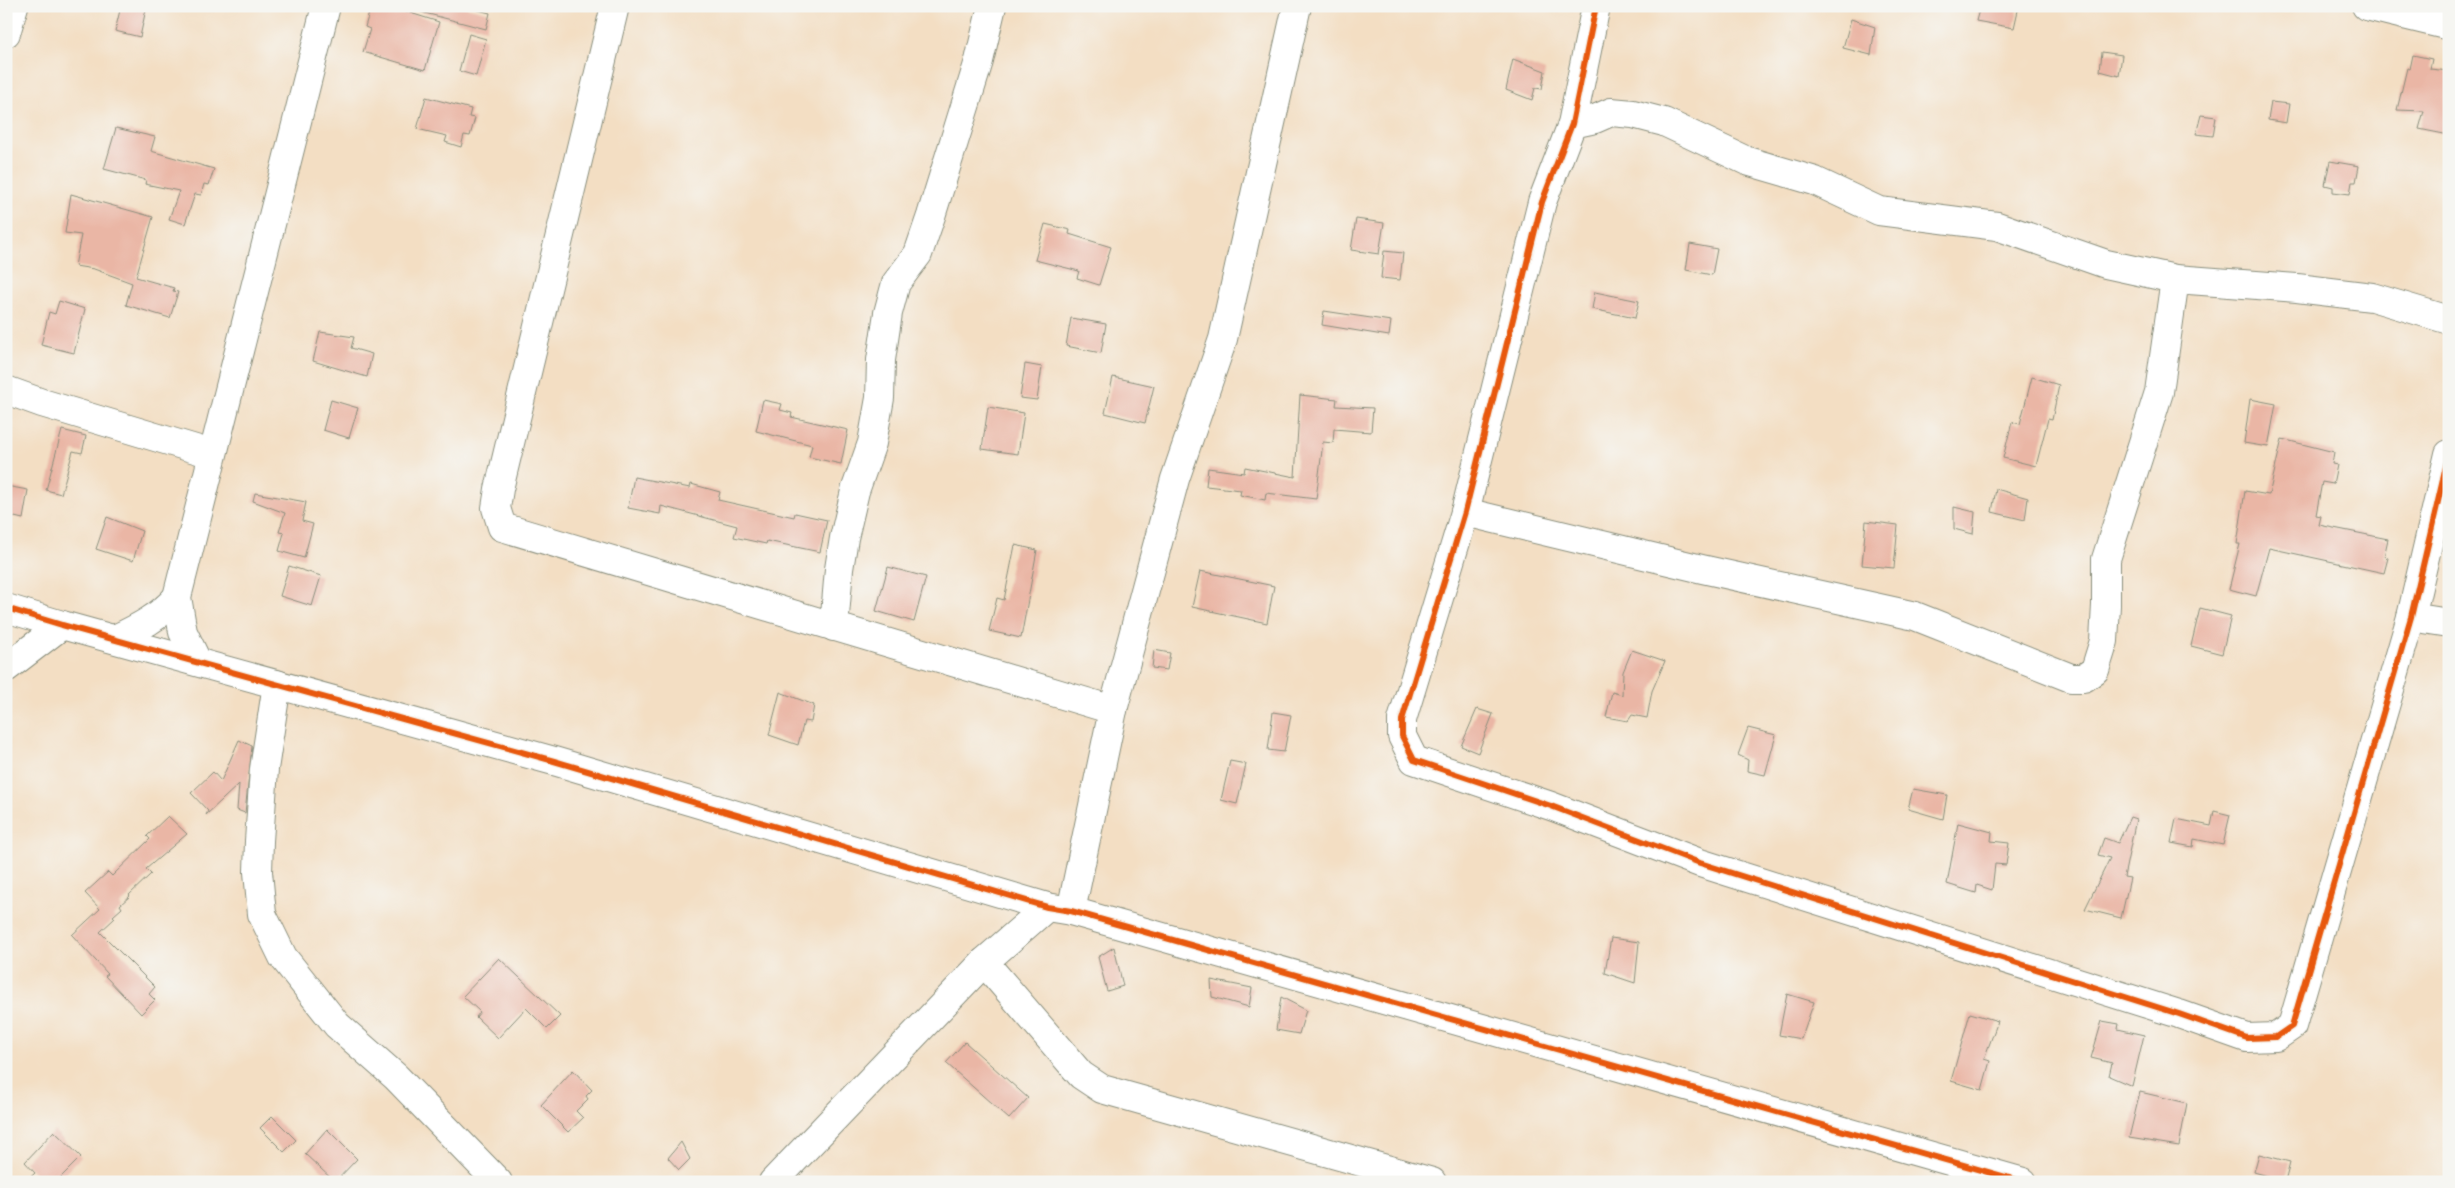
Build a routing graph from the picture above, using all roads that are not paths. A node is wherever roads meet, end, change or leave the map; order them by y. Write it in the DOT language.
graph roads {
  1 [pos="14,6"];
  2 [pos="326,6"];
  3 [pos="615,6"];
  4 [pos="992,6"];
  5 [pos="1297,6"];
  6 [pos="1596,6"];
  7 [pos="2366,6"];
  8 [pos="2449,26"];
  9 [pos="6,33"];
  10 [pos="1572,124"];
  11 [pos="2175,279"];
  12 [pos="2449,320"];
  13 [pos="6,390"];
  14 [pos="212,454"];
  15 [pos="2449,454"];
  16 [pos="1465,512"];
  17 [pos="177,597"];
  18 [pos="6,608"];
  19 [pos="2410,617"];
  20 [pos="2449,623"];
  21 [pos="62,625"];
  22 [pos="834,627"];
  23 [pos="115,639"];
  24 [pos="197,661"];
  25 [pos="6,668"];
  26 [pos="277,684"];
  27 [pos="1113,710"];
  28 [pos="1059,909"];
  29 [pos="984,962"];
  30 [pos="1972,1175"];
  31 [pos="498,1182"];
  32 [pos="773,1182"];
  33 [pos="1432,1182"];
  34 [pos="2023,1182"];
  1 -- 9 [label="street"];
  2 -- 14 [label="street"];
  3 -- 22 [label="street"];
  4 -- 22 [label="street"];
  5 -- 27 [label="street"];
  6 -- 10 [label="street"];
  7 -- 8 [label="street"];
  10 -- 11 [label="street"];
  10 -- 16 [label="street"];
  11 -- 12 [label="street"];
  11 -- 16 [label="street"];
  13 -- 14 [label="street"];
  14 -- 17 [label="street"];
  15 -- 19 [label="street"];
  16 -- 19 [label="street"];
  17 -- 23 [label="street"];
  17 -- 24 [label="street"];
  18 -- 21 [label="street"];
  19 -- 20 [label="street"];
  21 -- 23 [label="street"];
  21 -- 25 [label="street"];
  22 -- 27 [label="street"];
  23 -- 24 [label="street"];
  24 -- 26 [label="street"];
  26 -- 28 [label="street"];
  26 -- 31 [label="street"];
  27 -- 28 [label="street"];
  28 -- 29 [label="street"];
  28 -- 30 [label="street"];
  29 -- 32 [label="street"];
  29 -- 33 [label="street"];
  30 -- 34 [label="street"];
}
